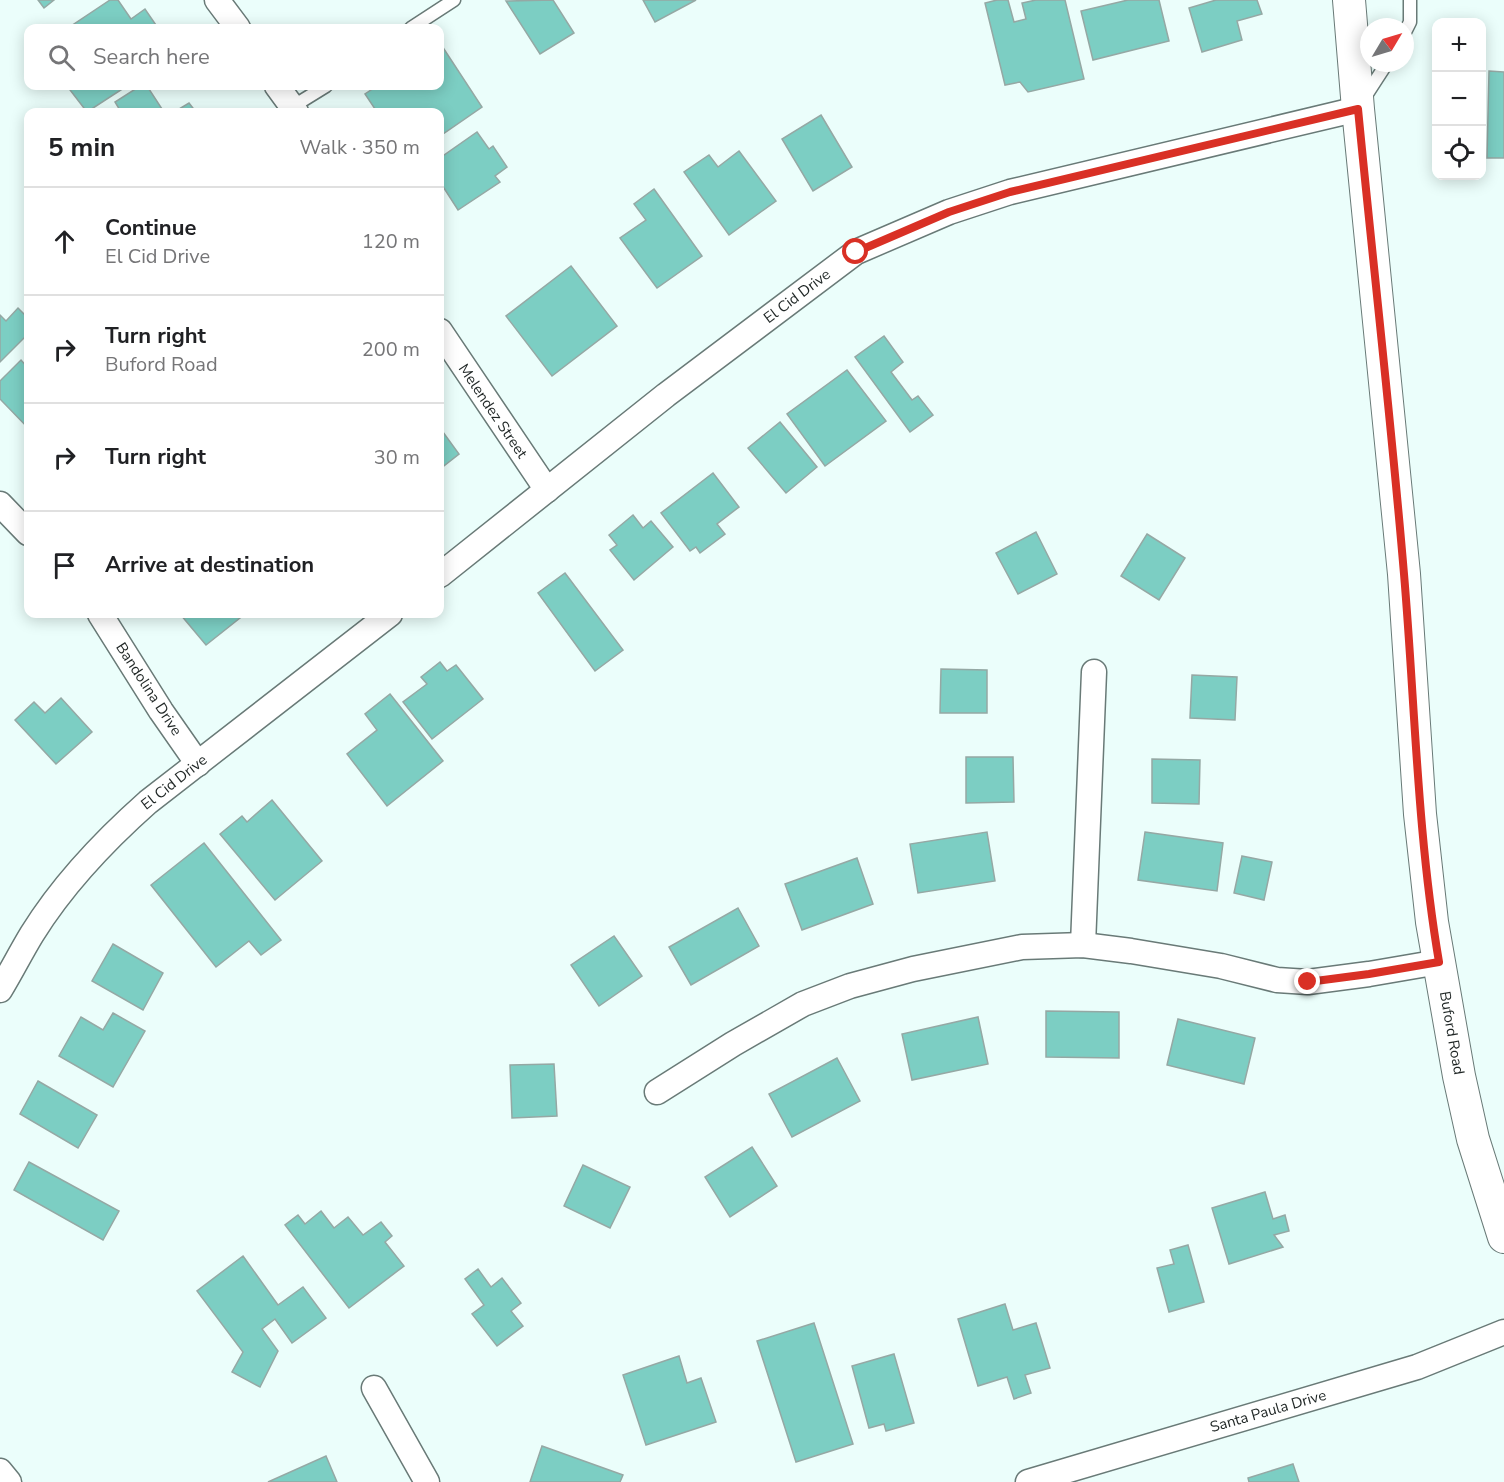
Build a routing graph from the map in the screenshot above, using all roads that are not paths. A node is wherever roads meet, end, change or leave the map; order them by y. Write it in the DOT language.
graph roads {
  1 [pos="217,0"];
  2 [pos="454,0"];
  3 [pos="1349,0"];
  4 [pos="1410,0"];
  5 [pos="1410,18"];
  6 [pos="235,24"];
  7 [pos="417,24"];
  8 [pos="1381,72"];
  9 [pos="280,90"];
  10 [pos="321,90"];
  11 [pos="293,108"];
  12 [pos="297,108"];
  13 [pos="1358,109"];
  14 [pos="444,338"];
  15 [pos="547,490"];
  16 [pos="0,504"];
  17 [pos="24,529"];
  18 [pos="444,572"];
  19 [pos="103,618"];
  20 [pos="385,618"];
  21 [pos="1094,672"];
  22 [pos="198,764"];
  23 [pos="1083,945"];
  24 [pos="1439,962"];
  25 [pos="0,990"];
  26 [pos="657,1092"];
  27 [pos="1504,1237"];
  28 [pos="1504,1332"];
  29 [pos="374,1388"];
  30 [pos="0,1472"];
  31 [pos="9,1482"];
  32 [pos="427,1482"];
  33 [pos="1028,1482"];
  1 -- 6 [label="street"];
  2 -- 7 [label="lane"];
  3 -- 13 [label="street, Buford Road"];
  4 -- 5 [label="lane"];
  8 -- 13 [label="lane"];
  9 -- 11 [label="street"];
  10 -- 12 [label="lane"];
  13 -- 15 [label="street, El Cid Drive"];
  13 -- 24 [label="street, Buford Road"];
  14 -- 15 [label="street, Melendez Street"];
  15 -- 18 [label="street, El Cid Drive"];
  16 -- 17 [label="street"];
  19 -- 22 [label="street, Bandolina Drive"];
  20 -- 22 [label="street, El Cid Drive"];
  21 -- 23 [label="street"];
  22 -- 25 [label="street, El Cid Drive"];
  23 -- 24 [label="street"];
  23 -- 26 [label="street"];
  24 -- 27 [label="street, Buford Road"];
  28 -- 33 [label="street, Santa Paula Drive"];
  29 -- 32 [label="street"];
  30 -- 31 [label="street"];
}
